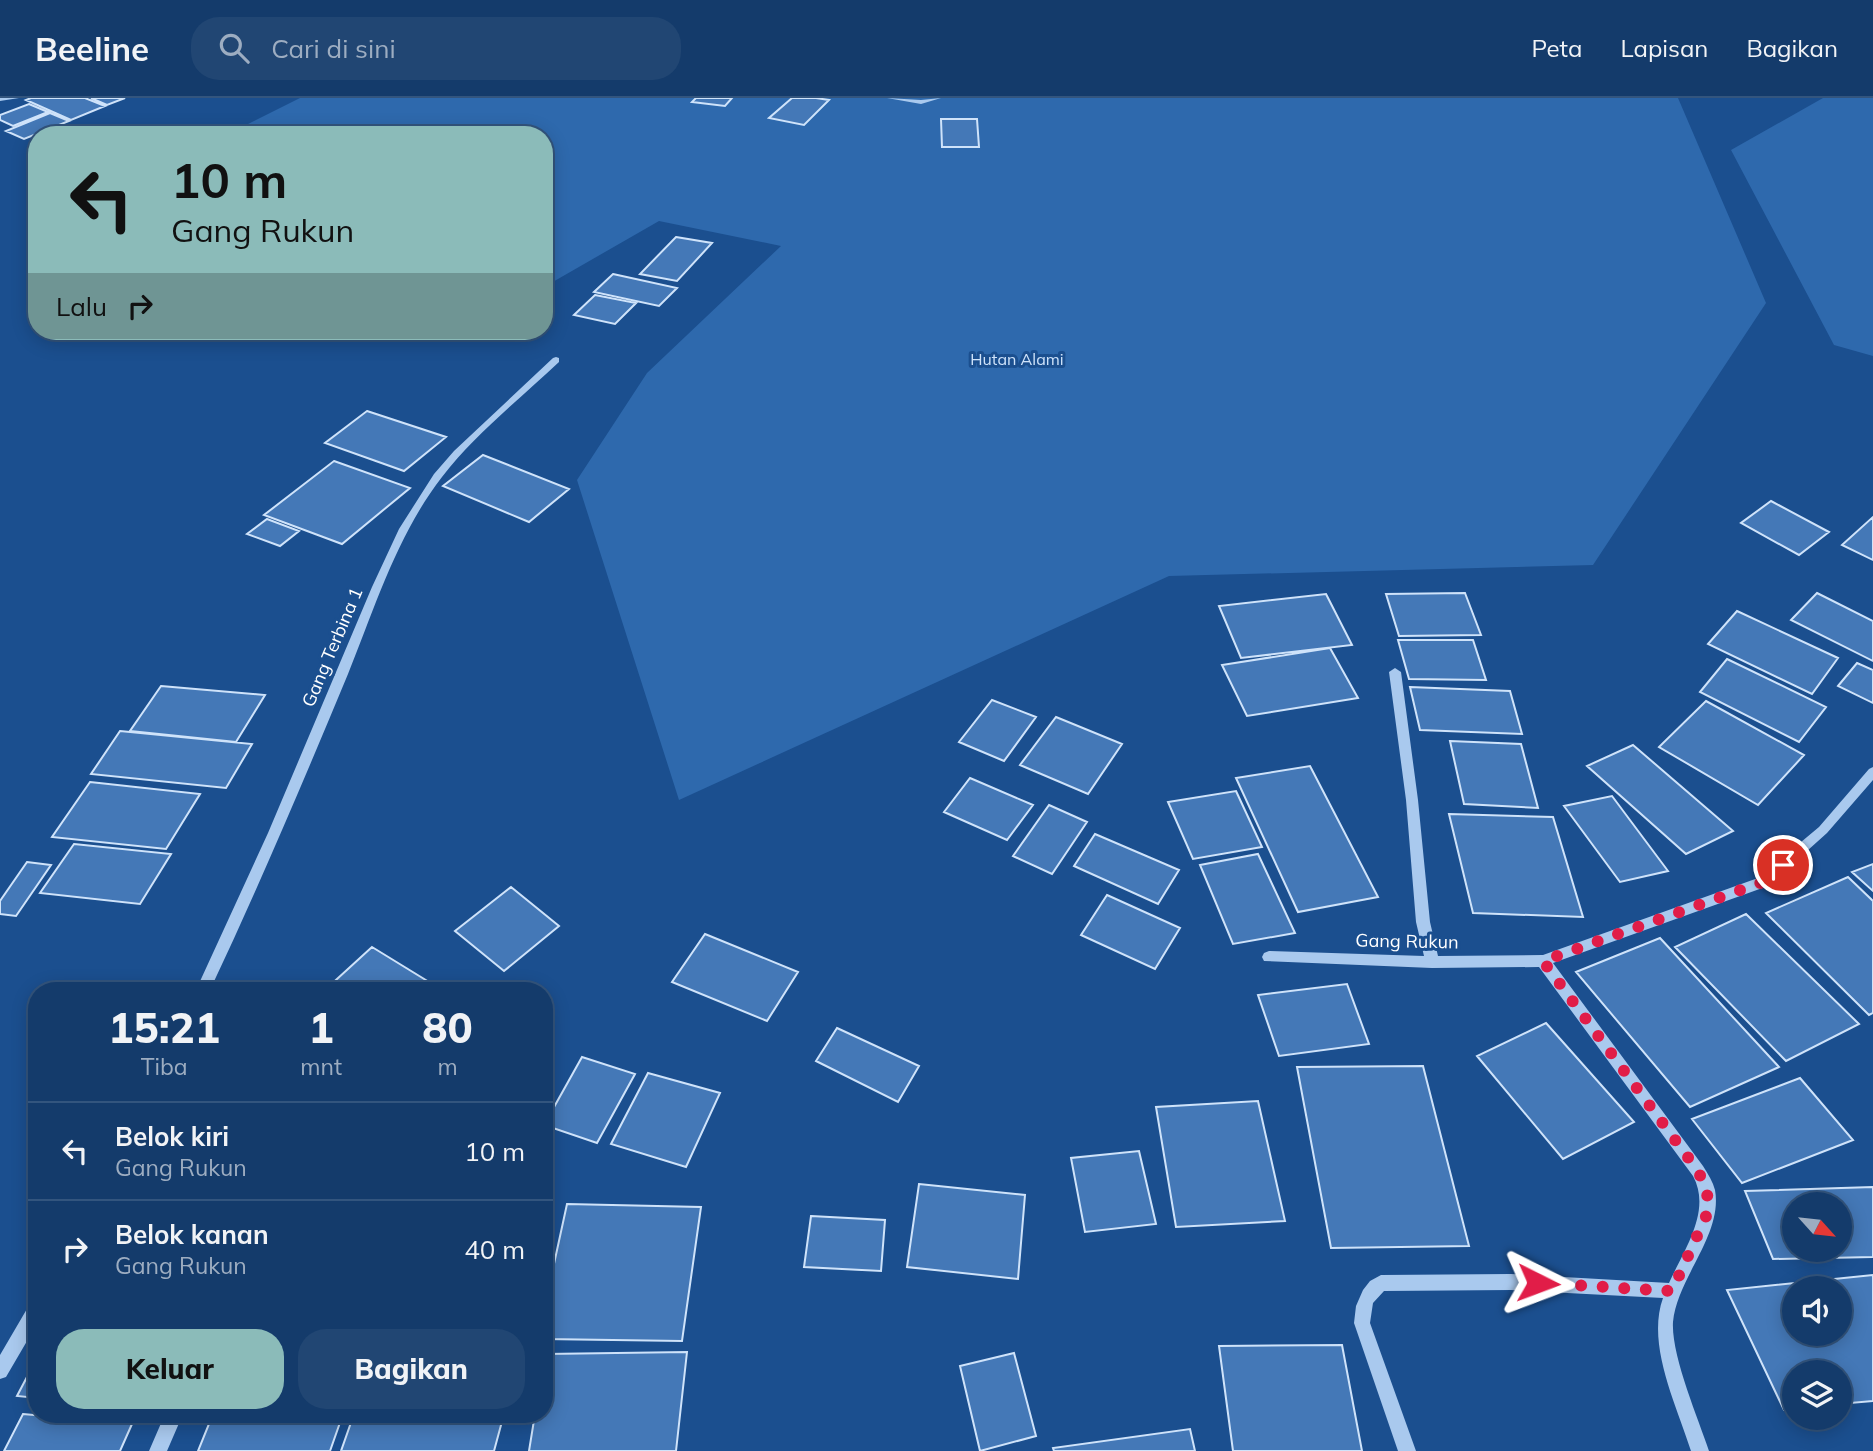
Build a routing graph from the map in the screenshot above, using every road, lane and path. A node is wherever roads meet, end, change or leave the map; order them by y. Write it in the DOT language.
graph roads {
  1 [pos="15,98"];
  2 [pos="891,98"];
  3 [pos="937,98"];
  4 [pos="0,99"];
  5 [pos="556,360"];
  6 [pos="1395,672"];
  7 [pos="1873,772"];
  8 [pos="1269,957"];
  9 [pos="1543,961"];
  10 [pos="1432,962"];
  11 [pos="207,982"];
  12 [pos="1672,1291"];
  13 [pos="28,1323"];
  14 [pos="0,1371"];
  15 [pos="170,1423"];
  16 [pos="159,1451"];
  17 [pos="1407,1451"];
  18 [pos="1700,1451"];
  1 -- 4 [label="street"];
  2 -- 3 [label="street"];
  5 -- 11 [label="street, Gang Terbina 1"];
  6 -- 10 [label="street"];
  7 -- 9 [label="street, Gang Rukun"];
  8 -- 10 [label="street, Gang Rukun"];
  9 -- 10 [label="street, Gang Rukun"];
  9 -- 12 [label="street"];
  12 -- 17 [label="street"];
  12 -- 18 [label="street"];
  13 -- 14 [label="street"];
  15 -- 16 [label="street"];
}
